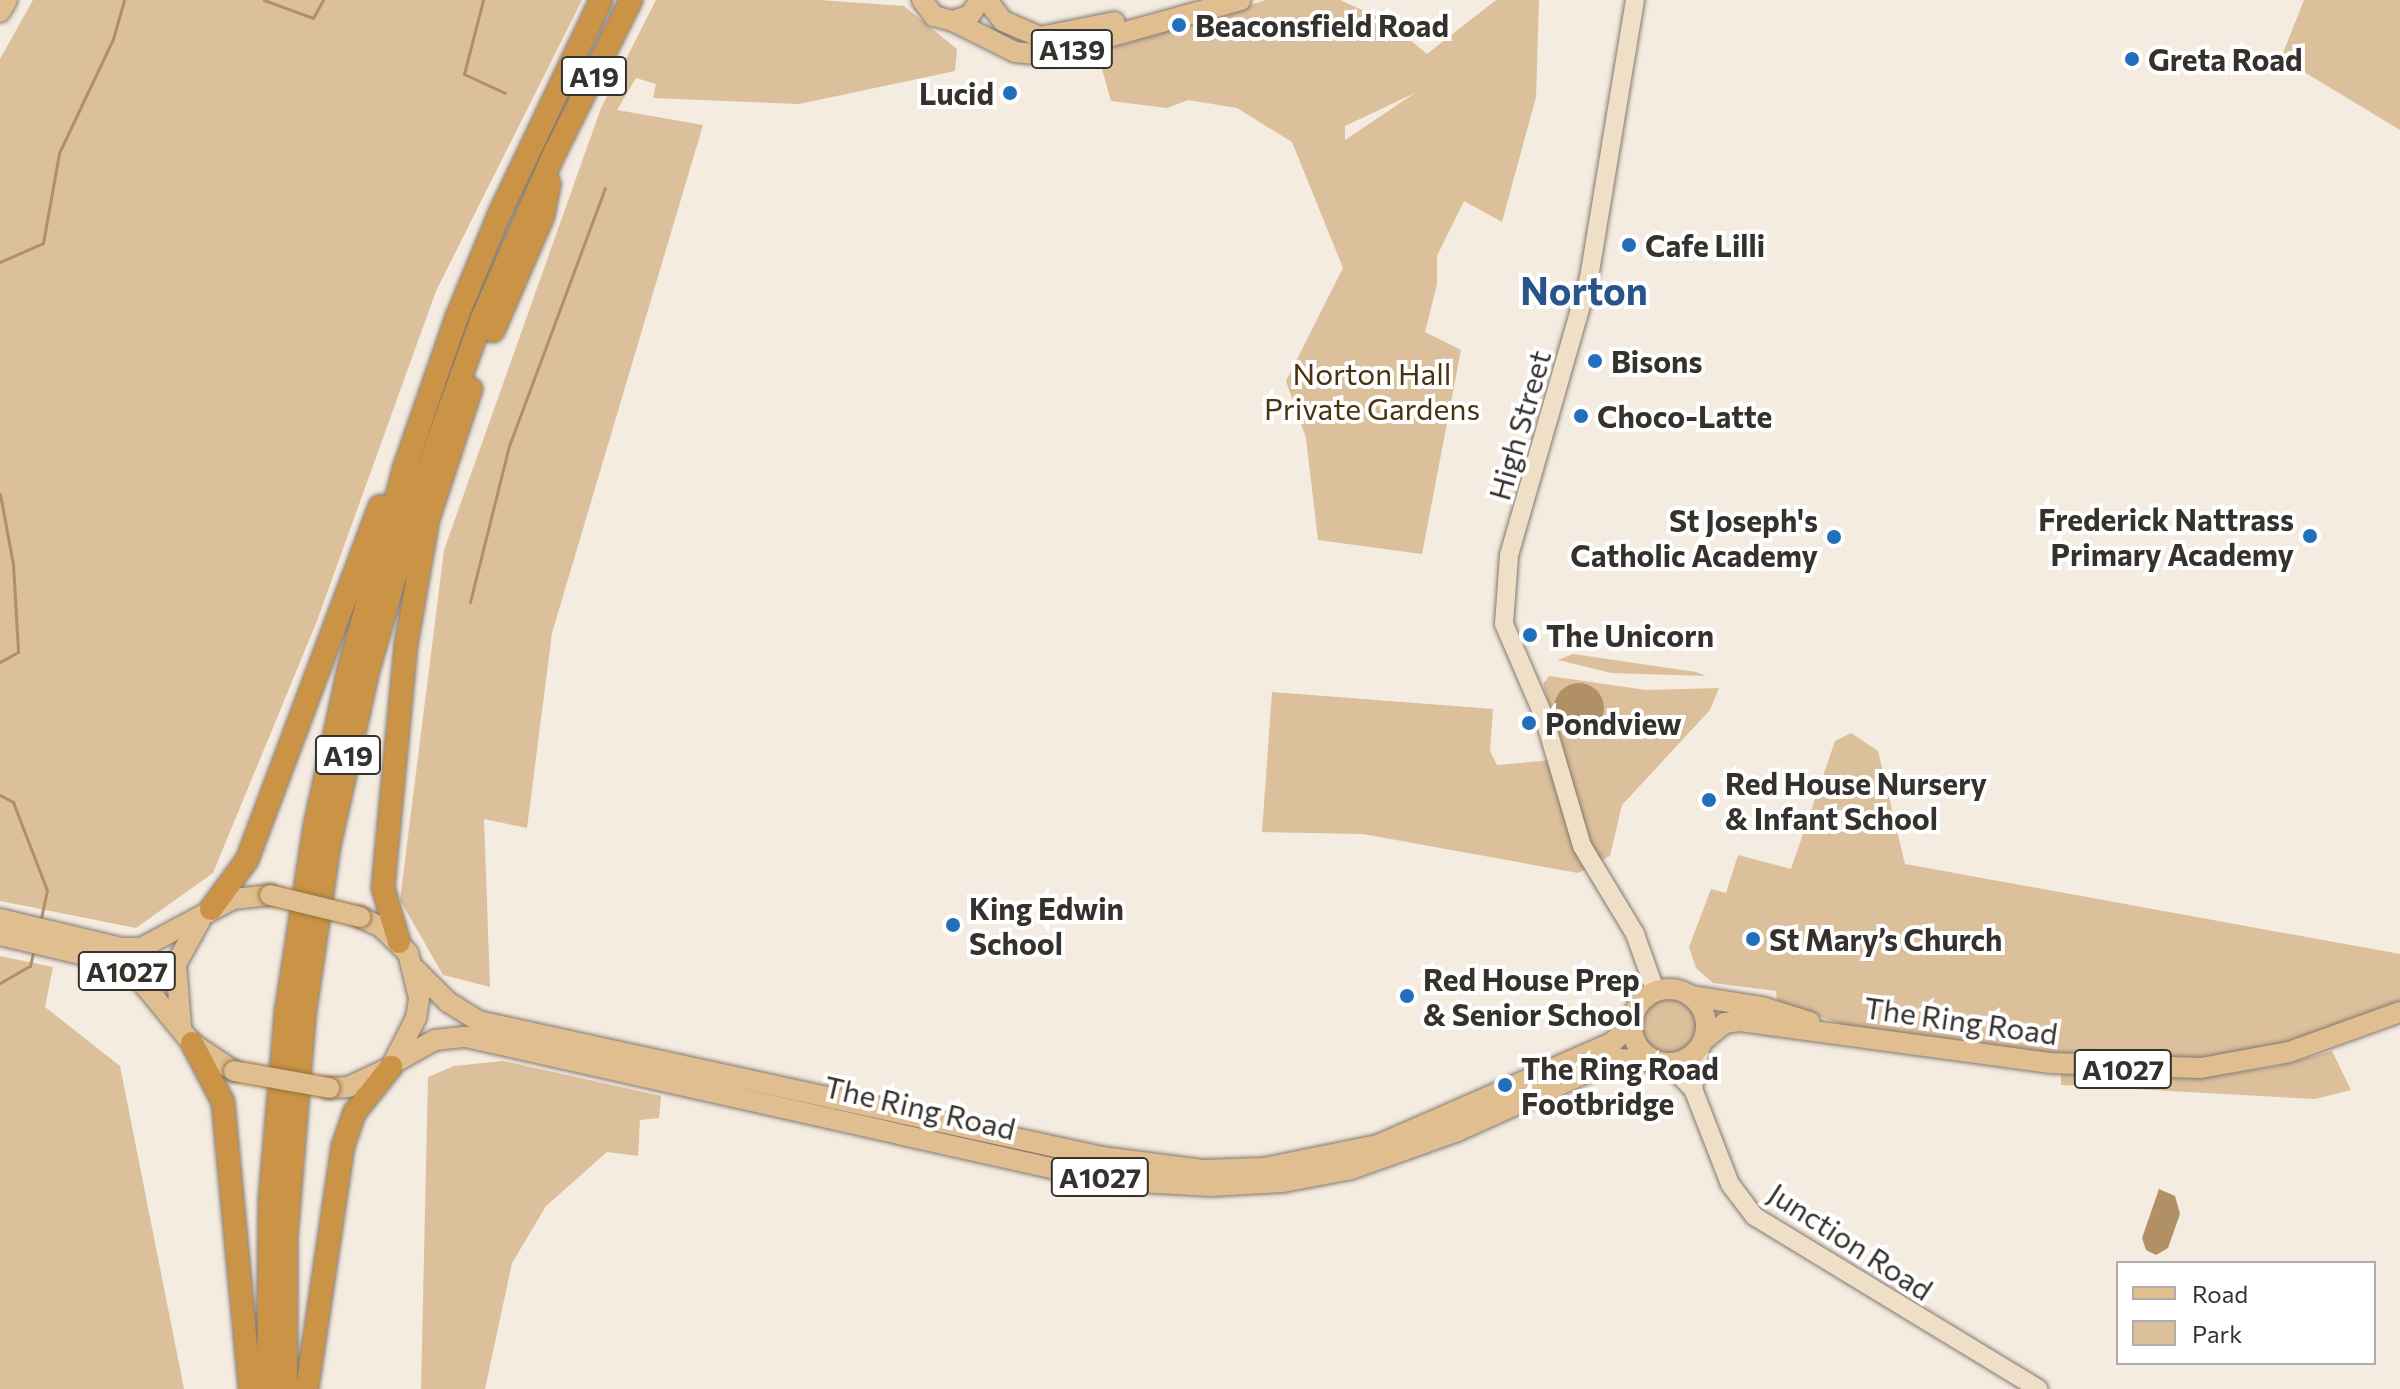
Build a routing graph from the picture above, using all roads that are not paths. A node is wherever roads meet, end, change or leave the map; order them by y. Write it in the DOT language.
graph roads {
  1 [pos="7,0"];
  2 [pos="601,0"];
  3 [pos="631,0"];
  4 [pos="980,0"];
  5 [pos="987,0"];
  6 [pos="1185,0"];
  7 [pos="1241,0"];
  8 [pos="1635,0"];
  9 [pos="921,3"];
  10 [pos="0,12"];
  11 [pos="953,21"];
  12 [pos="555,152"];
  13 [pos="457,317"];
  14 [pos="208,911"];
  15 [pos="0,919"];
  16 [pos="25,933"];
  17 [pos="0,935"];
  18 [pos="54,940"];
  19 [pos="399,942"];
  20 [pos="415,969"];
  21 [pos="1655,990"];
  22 [pos="1691,996"];
  23 [pos="2400,1012"];
  24 [pos="1633,1022"];
  25 [pos="1840,1033"];
  26 [pos="187,1036"];
  27 [pos="1702,1044"];
  28 [pos="1661,1062"];
  29 [pos="395,1064"];
  30 [pos="1693,1089"];
  31 [pos="250,1389"];
  32 [pos="268,1389"];
  33 [pos="286,1389"];
  34 [pos="307,1389"];
  35 [pos="2038,1389"];
  1 -- 10 [label="main road"];
  2 -- 13 [label="highway, A19"];
  3 -- 12 [label="highway, A19"];
  4 -- 11 [label="main road"];
  5 -- 6 [label="main road, A139"];
  7 -- 11 [label="main road, A139"];
  8 -- 21 [label="main road, High Street"];
  9 -- 11 [label="main road, A139"];
  12 -- 19 [label="highway, A19"];
  12 -- 33 [label="highway, A19"];
  13 -- 14 [label="highway, A19"];
  13 -- 32 [label="highway, A19"];
  14 -- 18 [label="main road, A1027"];
  14 -- 19 [label="main road, A1027, bridge"];
  14 -- 26 [label="main road, A1027"];
  15 -- 16 [label="main road, A1027"];
  16 -- 17 [label="main road, A1027"];
  16 -- 18 [label="main road, A1027"];
  18 -- 26 [label="main road, A1027"];
  19 -- 20 [label="main road, A1027"];
  20 -- 24 [label="main road, The Ring Road / A1027"];
  20 -- 29 [label="main road, A1027"];
  21 -- 22 [label="main road, A1027"];
  21 -- 24 [label="main road, A1027"];
  22 -- 25 [label="main road, The Ring Road / A1027"];
  22 -- 27 [label="main road"];
  23 -- 25 [label="main road, The Ring Road / A1027"];
  24 -- 28 [label="main road"];
  25 -- 27 [label="main road, The Ring Road / A1027"];
  26 -- 29 [label="main road, A1027, bridge"];
  26 -- 31 [label="highway"];
  27 -- 28 [label="main road, A1027"];
  27 -- 30 [label="main road"];
  28 -- 29 [label="main road, The Ring Road / A1027"];
  28 -- 30 [label="main road, Junction Road"];
  29 -- 34 [label="highway"];
  30 -- 35 [label="main road, Junction Road"];
}
